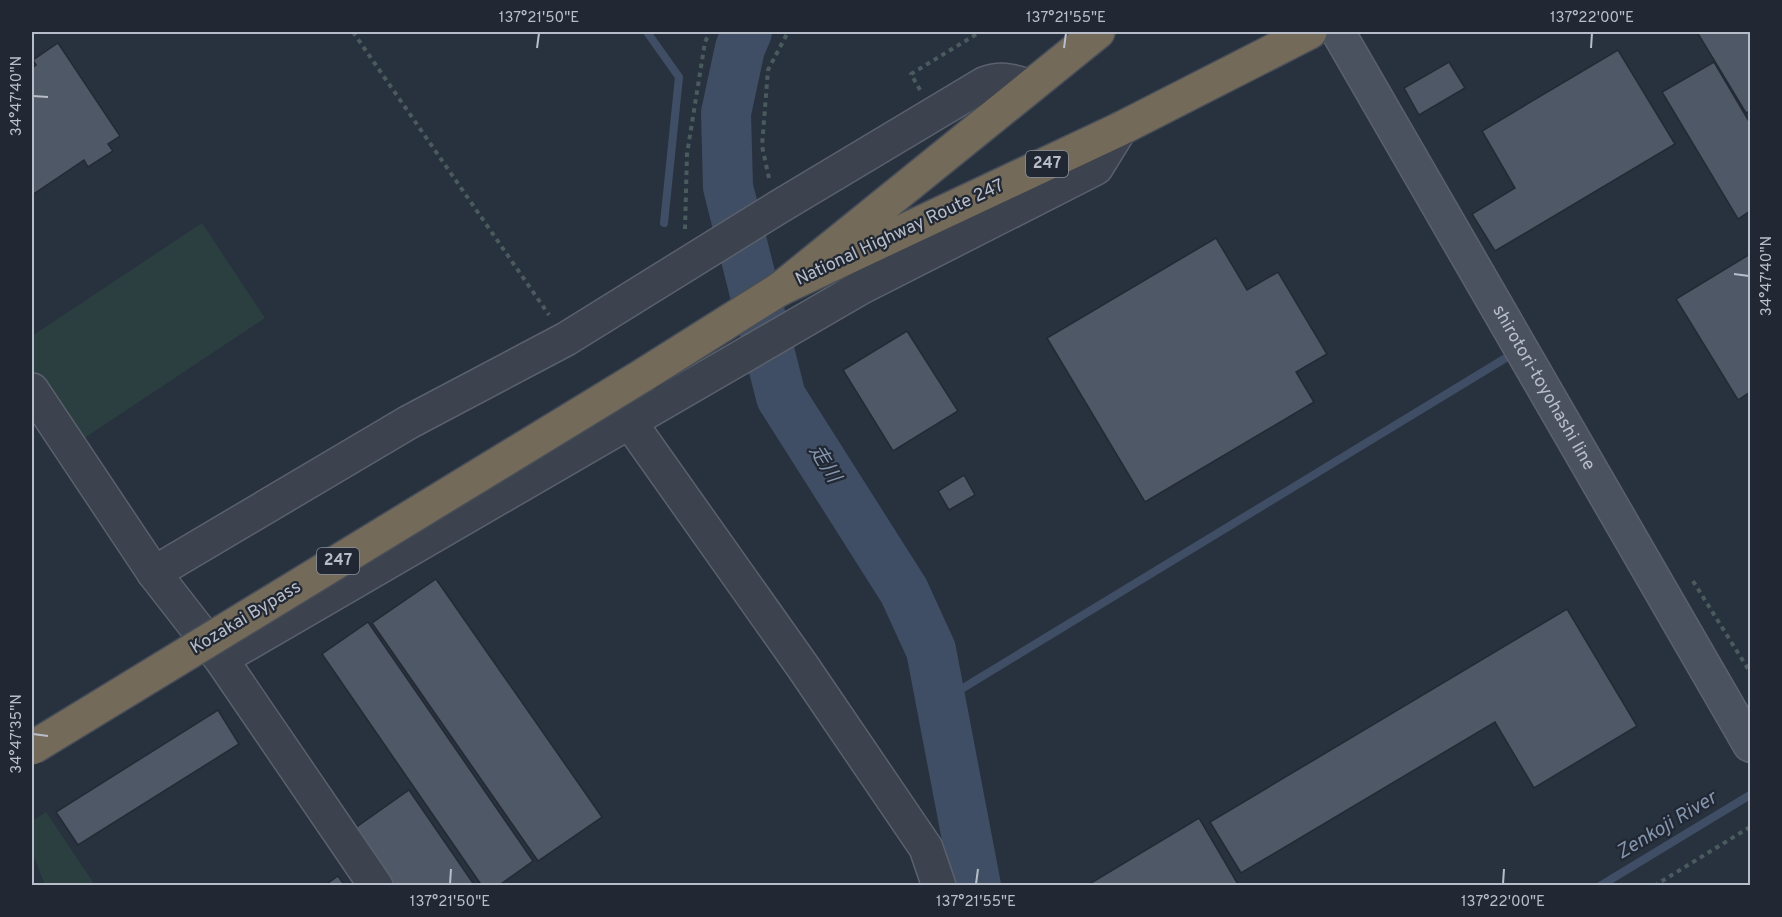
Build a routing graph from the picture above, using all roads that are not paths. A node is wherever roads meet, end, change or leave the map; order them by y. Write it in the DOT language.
graph roads {
  1 [pos="1098,32"];
  2 [pos="1310,32"];
  3 [pos="1338,32"];
  4 [pos="1029,86"];
  5 [pos="1120,129"];
  6 [pos="780,289"];
  7 [pos="645,374"];
  8 [pos="32,390"];
  9 [pos="629,422"];
  10 [pos="154,573"];
  11 [pos="221,659"];
  12 [pos="1750,745"];
  13 [pos="32,748"];
  14 [pos="376,885"];
  15 [pos="939,885"];
  1 -- 4 [label="highway, National Highway Route 247 / 247"];
  2 -- 5 [label="highway, National Highway Route 247 / 247"];
  3 -- 12 [label="main road, shirotori-toyohashi line"];
  4 -- 6 [label="highway, National Highway Route 247 / 247"];
  4 -- 10 [label="street"];
  5 -- 6 [label="highway, National Highway Route 247 / 247"];
  5 -- 9 [label="street"];
  6 -- 7 [label="highway, National Highway Route 247 / 247"];
  7 -- 13 [label="highway, Kozakai Bypass / 247, bridge"];
  8 -- 10 [label="street"];
  9 -- 11 [label="street"];
  9 -- 15 [label="street"];
  10 -- 11 [label="street"];
  11 -- 14 [label="street"];
}
